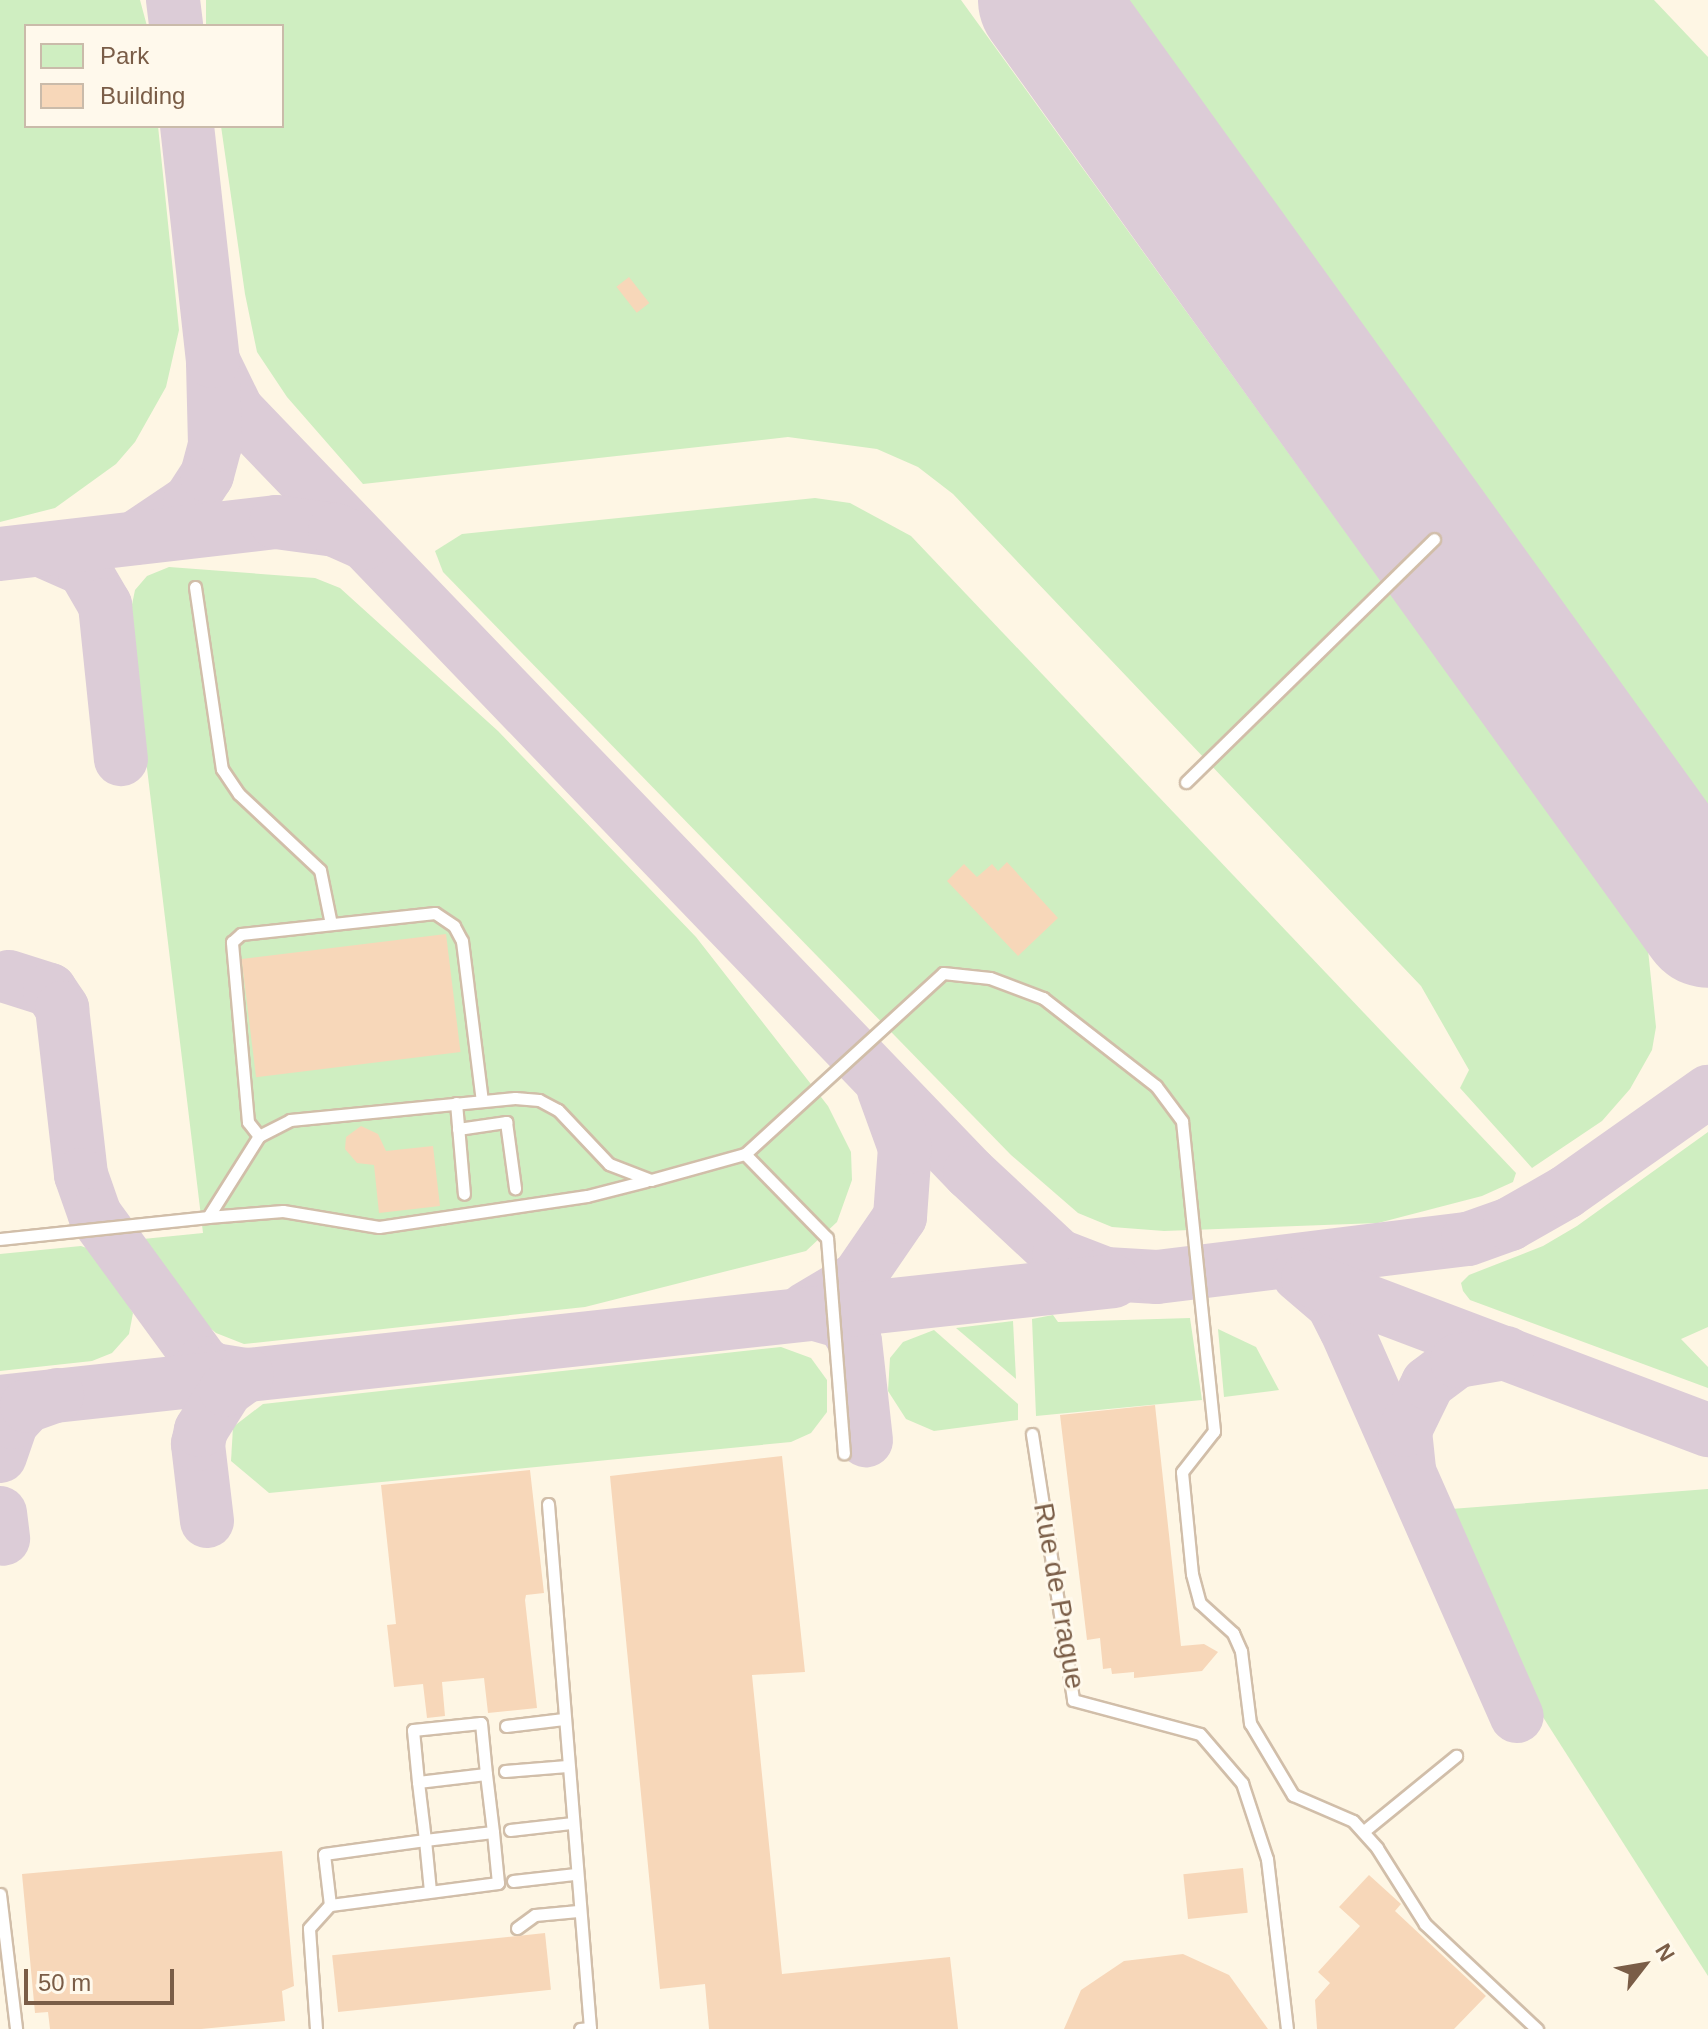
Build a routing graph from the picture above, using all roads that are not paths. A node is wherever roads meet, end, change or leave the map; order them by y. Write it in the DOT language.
graph roads {
  1 [pos="1434,539"];
  2 [pos="195,587"];
  3 [pos="1186,782"];
  4 [pos="331,924"];
  5 [pos="482,1101"];
  6 [pos="456,1103"];
  7 [pos="458,1129"];
  8 [pos="259,1136"];
  9 [pos="745,1154"];
  10 [pos="651,1180"];
  11 [pos="515,1188"];
  12 [pos="464,1194"];
  13 [pos="208,1217"];
  14 [pos="0,1239"];
  15 [pos="1032,1434"];
  16 [pos="844,1453"];
  17 [pos="548,1504"];
  18 [pos="564,1719"];
  19 [pos="506,1726"];
  20 [pos="1456,1756"];
  21 [pos="567,1766"];
  22 [pos="505,1771"];
  23 [pos="486,1774"];
  24 [pos="418,1782"];
  25 [pos="571,1823"];
  26 [pos="510,1830"];
  27 [pos="1364,1831"];
  28 [pos="493,1832"];
  29 [pos="425,1840"];
  30 [pos="574,1874"];
  31 [pos="513,1881"];
  32 [pos="430,1891"];
  33 [pos="0,1894"];
  34 [pos="330,1905"];
  35 [pos="578,1911"];
  36 [pos="517,1928"];
  37 [pos="1286,2024"];
  38 [pos="16,2029"];
  39 [pos="316,2029"];
  40 [pos="580,2029"];
  41 [pos="1296,2029"];
  42 [pos="1537,2029"];
  1 -- 3 [label="lane"];
  2 -- 4 [label="lane"];
  4 -- 5 [label="lane"];
  4 -- 8 [label="lane"];
  5 -- 6 [label="lane"];
  5 -- 10 [label="lane"];
  6 -- 7 [label="lane"];
  6 -- 8 [label="lane"];
  7 -- 11 [label="lane"];
  7 -- 12 [label="lane"];
  8 -- 13 [label="lane"];
  9 -- 10 [label="lane"];
  9 -- 16 [label="lane"];
  9 -- 27 [label="lane"];
  10 -- 13 [label="lane"];
  13 -- 14 [label="lane"];
  15 -- 37 [label="lane, Rue de Prague"];
  17 -- 18 [label="lane"];
  18 -- 19 [label="lane"];
  18 -- 21 [label="lane"];
  20 -- 27 [label="lane"];
  21 -- 22 [label="lane"];
  21 -- 25 [label="lane"];
  23 -- 24 [label="lane"];
  23 -- 24 [label="lane"];
  23 -- 28 [label="lane"];
  24 -- 29 [label="lane"];
  25 -- 26 [label="lane"];
  25 -- 30 [label="lane"];
  27 -- 42 [label="lane"];
  28 -- 29 [label="lane"];
  28 -- 32 [label="lane"];
  29 -- 32 [label="lane"];
  29 -- 34 [label="lane"];
  30 -- 31 [label="lane"];
  30 -- 35 [label="lane"];
  32 -- 34 [label="lane"];
  33 -- 38 [label="lane"];
  34 -- 39 [label="lane"];
  35 -- 36 [label="lane"];
  35 -- 40 [label="lane"];
  37 -- 41 [label="lane"];
}
